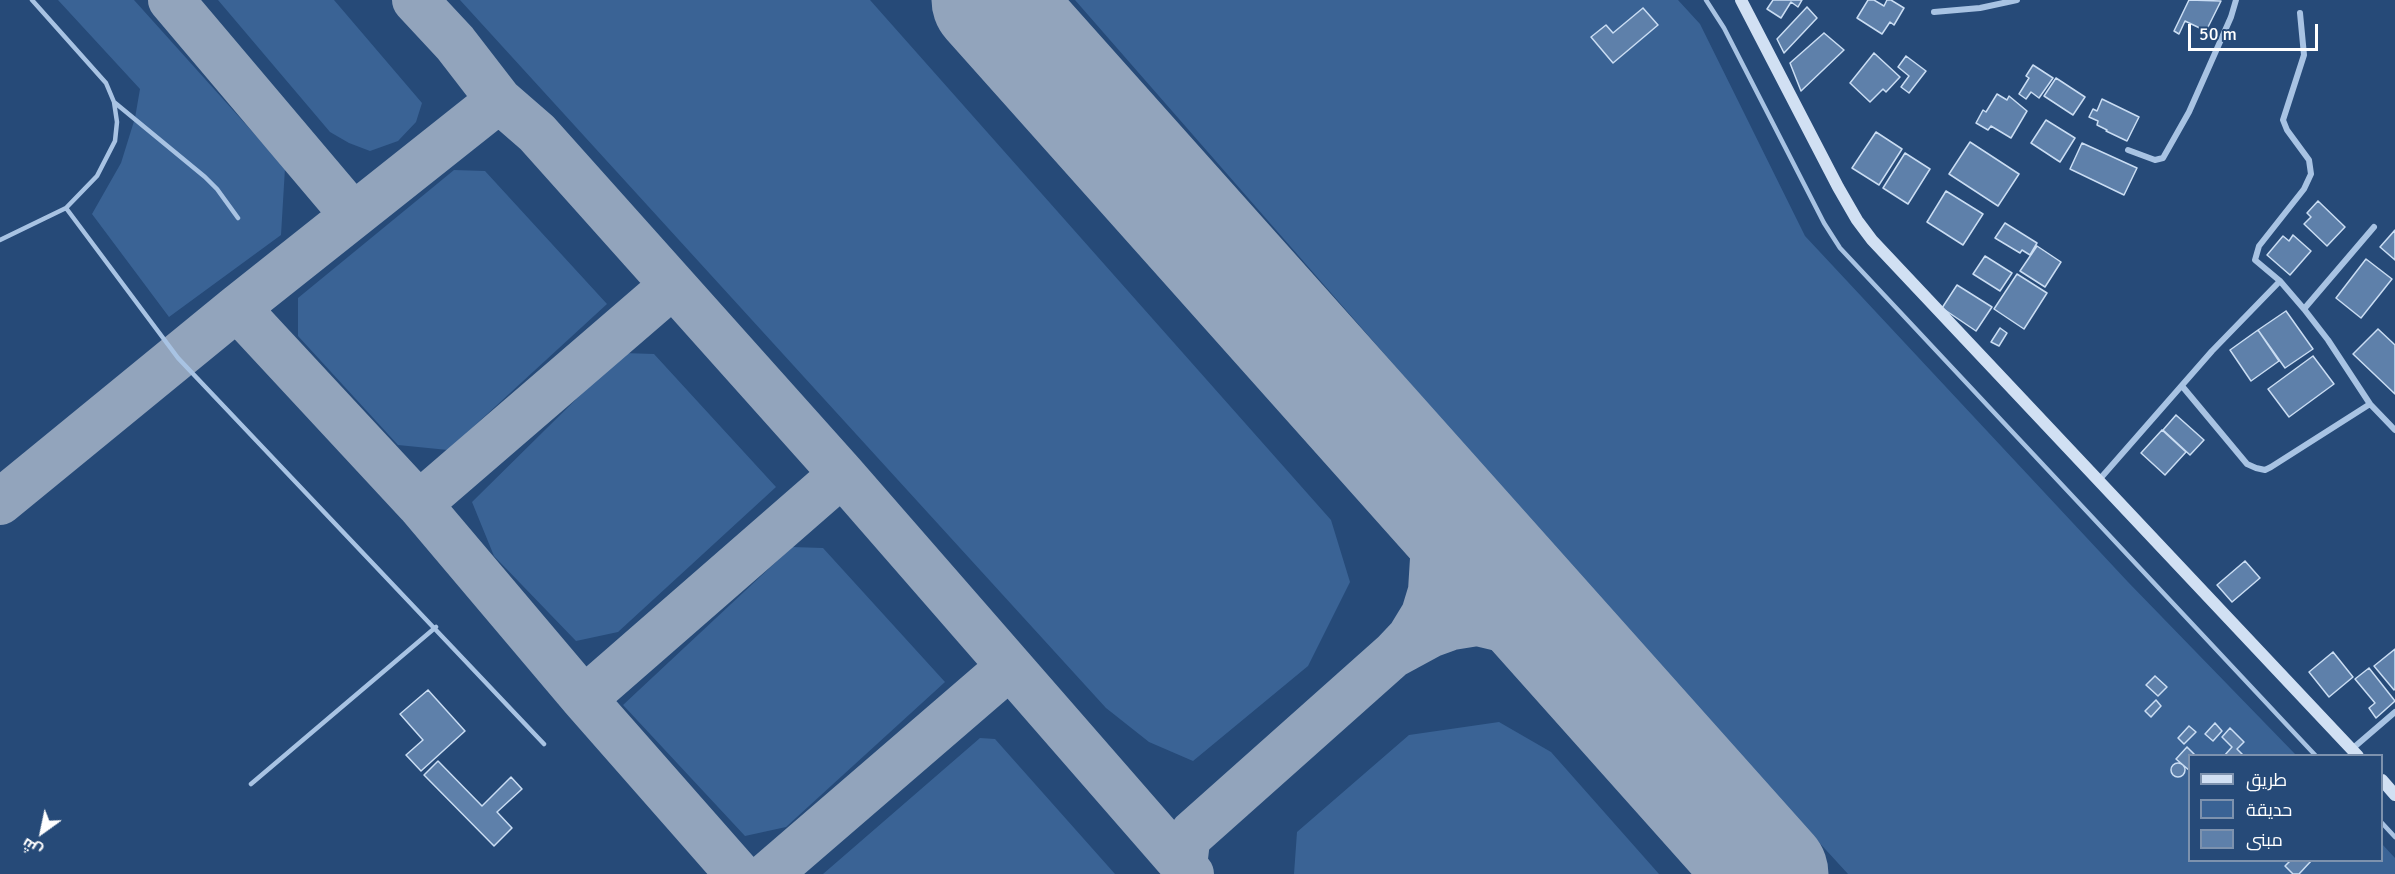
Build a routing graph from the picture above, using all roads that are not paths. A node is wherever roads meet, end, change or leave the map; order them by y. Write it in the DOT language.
graph roads {
  1 [pos="32,0"];
  2 [pos="1706,0"];
  3 [pos="1741,0"];
  4 [pos="2018,0"];
  5 [pos="2236,0"];
  6 [pos="1934,12"];
  7 [pos="2301,13"];
  8 [pos="114,102"];
  9 [pos="2128,150"];
  10 [pos="66,208"];
  11 [pos="238,218"];
  12 [pos="2374,227"];
  13 [pos="0,240"];
  14 [pos="2280,281"];
  15 [pos="2304,309"];
  16 [pos="2182,386"];
  17 [pos="2370,404"];
  18 [pos="2395,419"];
  19 [pos="2392,427"];
  20 [pos="2099,480"];
  21 [pos="436,627"];
  22 [pos="2395,712"];
  23 [pos="544,744"];
  24 [pos="2355,752"];
  25 [pos="2314,754"];
  26 [pos="2383,781"];
  27 [pos="251,784"];
  28 [pos="2395,795"];
  29 [pos="2383,824"];
  30 [pos="2395,837"];
  1 -- 8 [label="lane"];
  2 -- 25 [label="lane"];
  3 -- 20 [label="main road"];
  4 -- 6 [label="street"];
  5 -- 9 [label="street"];
  7 -- 14 [label="street"];
  8 -- 10 [label="lane"];
  8 -- 11 [label="lane"];
  10 -- 13 [label="lane"];
  10 -- 21 [label="lane"];
  12 -- 15 [label="street"];
  14 -- 15 [label="street"];
  14 -- 16 [label="street"];
  15 -- 17 [label="street"];
  16 -- 17 [label="street"];
  16 -- 20 [label="street"];
  17 -- 19 [label="street"];
  18 -- 19 [label="street"];
  20 -- 24 [label="main road"];
  21 -- 23 [label="lane"];
  21 -- 27 [label="lane"];
  22 -- 24 [label="street"];
  26 -- 28 [label="main road"];
  29 -- 30 [label="lane"];
}
